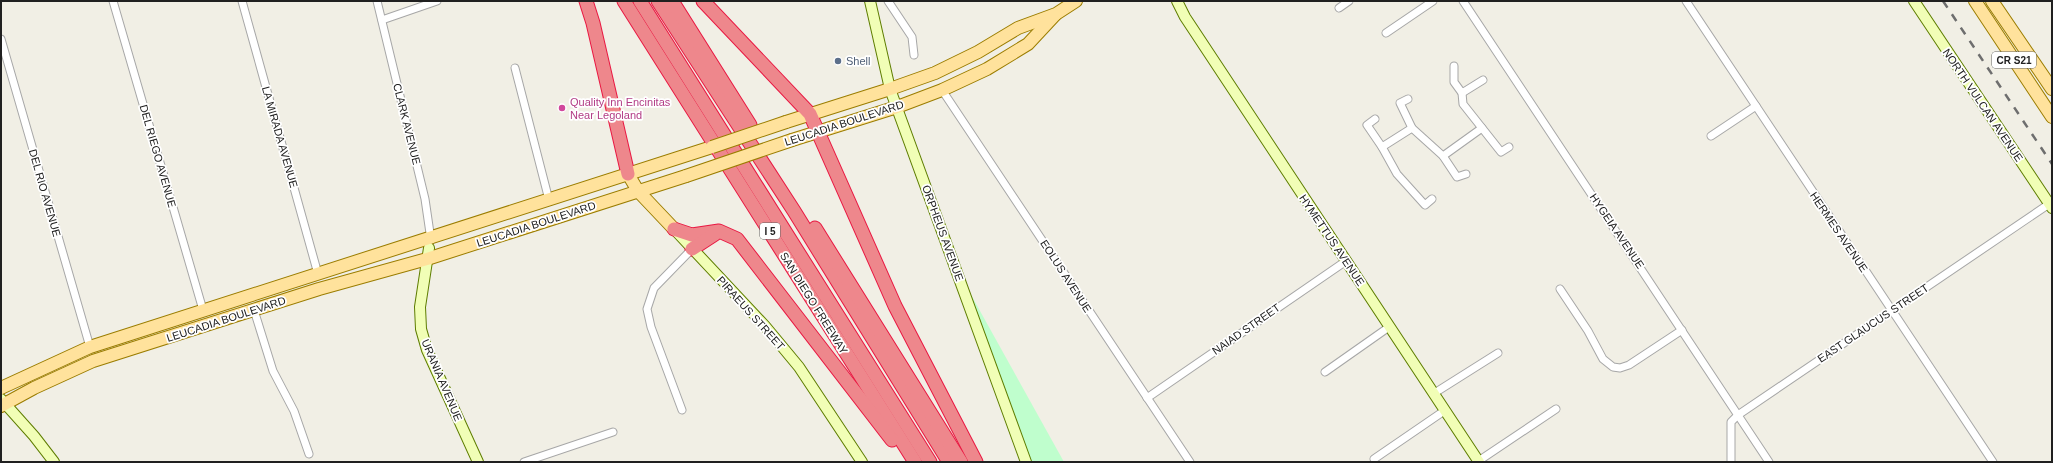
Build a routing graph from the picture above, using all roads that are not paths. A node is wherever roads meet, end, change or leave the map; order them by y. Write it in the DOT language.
graph roads {
  1 [pos="113,1"];
  2 [pos="242,1"];
  3 [pos="377,1"];
  4 [pos="436,1"];
  5 [pos="586,1"];
  6 [pos="624,1"];
  7 [pos="640,1"];
  8 [pos="658,1"];
  9 [pos="672,1"];
  10 [pos="703,1"];
  11 [pos="870,1"];
  12 [pos="888,1"];
  13 [pos="1076,1"];
  14 [pos="1172,1"];
  15 [pos="1177,1"];
  16 [pos="1349,1"];
  17 [pos="1434,1"];
  18 [pos="1463,1"];
  19 [pos="1686,1"];
  20 [pos="1914,1"];
  21 [pos="1992,1"];
  22 [pos="1977,2"];
  23 [pos="1339,8"];
  24 [pos="1056,14"];
  25 [pos="1185,17"];
  26 [pos="382,20"];
  27 [pos="1386,33"];
  28 [pos="1,38"];
  29 [pos="914,55"];
  30 [pos="1454,66"];
  31 [pos="515,68"];
  32 [pos="1483,80"];
  33 [pos="890,89"];
  34 [pos="2052,89"];
  35 [pos="942,90"];
  36 [pos="1462,93"];
  37 [pos="1408,99"];
  38 [pos="1756,106"];
  39 [pos="896,107"];
  40 [pos="810,114"];
  41 [pos="2052,117"];
  42 [pos="1375,119"];
  43 [pos="1412,128"];
  44 [pos="1482,128"];
  45 [pos="817,132"];
  46 [pos="1711,136"];
  47 [pos="1382,147"];
  48 [pos="1509,147"];
  49 [pos="1443,156"];
  50 [pos="628,174"];
  51 [pos="1466,174"];
  52 [pos="638,191"];
  53 [pos="1432,199"];
  54 [pos="549,200"];
  55 [pos="2051,206"];
  56 [pos="674,229"];
  57 [pos="719,231"];
  58 [pos="430,248"];
  59 [pos="692,249"];
  60 [pos="1346,260"];
  61 [pos="318,274"];
  62 [pos="1560,289"];
  63 [pos="203,310"];
  64 [pos="254,310"];
  65 [pos="1892,311"];
  66 [pos="1389,327"];
  67 [pos="1682,330"];
  68 [pos="90,348"];
  69 [pos="1498,353"];
  70 [pos="1325,372"];
  71 [pos="1,388"];
  72 [pos="1433,394"];
  73 [pos="1147,398"];
  74 [pos="2,403"];
  75 [pos="682,410"];
  76 [pos="1444,410"];
  77 [pos="1556,410"];
  78 [pos="1738,415"];
  79 [pos="613,432"];
  80 [pos="309,454"];
  81 [pos="1374,459"];
  82 [pos="54,462"];
  83 [pos="478,462"];
  84 [pos="524,462"];
  85 [pos="862,462"];
  86 [pos="909,462"];
  87 [pos="915,462"];
  88 [pos="930,462"];
  89 [pos="949,462"];
  90 [pos="961,462"];
  91 [pos="976,462"];
  92 [pos="1026,462"];
  93 [pos="1190,462"];
  94 [pos="1478,462"];
  95 [pos="1731,462"];
  96 [pos="1770,462"];
  97 [pos="1993,462"];
  1 -- 63 [label="street, DEL RIEGO AVENUE"];
  2 -- 61 [label="street, LA MIRADA AVENUE"];
  3 -- 26 [label="street, CLARK AVENUE"];
  4 -- 26 [label="street"];
  5 -- 50 [label="highway"];
  6 -- 87 [label="highway, SAN DIEGO FREEWAY / I 5"];
  7 -- 88 [label="highway"];
  8 -- 89 [label="highway"];
  9 -- 90 [label="highway"];
  10 -- 40 [label="highway"];
  11 -- 33 [label="street, ORPHEUS AVENUE"];
  12 -- 29 [label="street"];
  13 -- 24 [label="main road, LEUCADIA BOULEVARD"];
  14 -- 25 [label="street, HYMETTUS AVENUE"];
  15 -- 25 [label="street, HYMETTUS AVENUE"];
  16 -- 23 [label="street"];
  17 -- 27 [label="street"];
  18 -- 67 [label="street, HYGEIA AVENUE"];
  19 -- 38 [label="street, HERMES AVENUE"];
  20 -- 55 [label="street, NORTH VULCAN AVENUE"];
  21 -- 34 [label="main road, CR S21"];
  22 -- 41 [label="main road, CR S21"];
  24 -- 33 [label="main road, LEUCADIA BOULEVARD"];
  24 -- 35 [label="main road, LEUCADIA BOULEVARD"];
  25 -- 60 [label="street, HYMETTUS AVENUE"];
  26 -- 58 [label="street, CLARK AVENUE"];
  28 -- 68 [label="street, DEL RIO AVENUE"];
  30 -- 36 [label="street"];
  31 -- 54 [label="street"];
  32 -- 36 [label="street"];
  33 -- 39 [label="street, ORPHEUS AVENUE"];
  33 -- 40 [label="main road, LEUCADIA BOULEVARD"];
  35 -- 39 [label="main road, LEUCADIA BOULEVARD"];
  35 -- 73 [label="street, EOLUS AVENUE"];
  36 -- 44 [label="street"];
  37 -- 43 [label="street"];
  38 -- 46 [label="street"];
  38 -- 65 [label="street, HERMES AVENUE"];
  39 -- 45 [label="main road, LEUCADIA BOULEVARD"];
  39 -- 92 [label="street, ORPHEUS AVENUE"];
  40 -- 45 [label="highway"];
  40 -- 50 [label="main road, LEUCADIA BOULEVARD, bridge"];
  42 -- 47 [label="street"];
  43 -- 47 [label="street"];
  43 -- 49 [label="street"];
  44 -- 48 [label="street"];
  44 -- 49 [label="street"];
  45 -- 52 [label="main road, LEUCADIA BOULEVARD, bridge"];
  45 -- 91 [label="highway"];
  47 -- 53 [label="street"];
  49 -- 51 [label="street"];
  50 -- 52 [label="main road, PIRAEUS STREET"];
  50 -- 54 [label="main road, LEUCADIA BOULEVARD"];
  52 -- 56 [label="main road, PIRAEUS STREET"];
  52 -- 58 [label="main road, LEUCADIA BOULEVARD"];
  54 -- 58 [label="main road, LEUCADIA BOULEVARD"];
  55 -- 65 [label="street, EAST GLAUCUS STREET"];
  56 -- 57 [label="highway"];
  56 -- 59 [label="street, PIRAEUS STREET"];
  57 -- 59 [label="highway"];
  57 -- 86 [label="highway"];
  58 -- 61 [label="main road, LEUCADIA BOULEVARD"];
  58 -- 64 [label="main road, LEUCADIA BOULEVARD"];
  58 -- 83 [label="street, URANIA AVENUE"];
  59 -- 75 [label="street"];
  59 -- 85 [label="street, PIRAEUS STREET"];
  60 -- 66 [label="street, HYMETTUS AVENUE"];
  60 -- 73 [label="street, NAIAD STREET"];
  61 -- 63 [label="main road, LEUCADIA BOULEVARD"];
  62 -- 67 [label="street"];
  63 -- 68 [label="main road, LEUCADIA BOULEVARD"];
  64 -- 74 [label="main road, LEUCADIA BOULEVARD"];
  64 -- 80 [label="street"];
  65 -- 78 [label="street, EAST GLAUCUS STREET"];
  65 -- 97 [label="street, HERMES AVENUE"];
  66 -- 70 [label="street"];
  66 -- 72 [label="street, HYMETTUS AVENUE"];
  67 -- 78 [label="street, HYGEIA AVENUE"];
  68 -- 71 [label="main road, LEUCADIA BOULEVARD"];
  69 -- 72 [label="street"];
  72 -- 76 [label="street, HYMETTUS AVENUE"];
  73 -- 93 [label="street, EOLUS AVENUE"];
  74 -- 82 [label="street"];
  76 -- 81 [label="street"];
  76 -- 94 [label="street, HYMETTUS AVENUE"];
  77 -- 94 [label="street"];
  78 -- 95 [label="street"];
  78 -- 96 [label="street, HYGEIA AVENUE"];
  79 -- 84 [label="street"];
}
